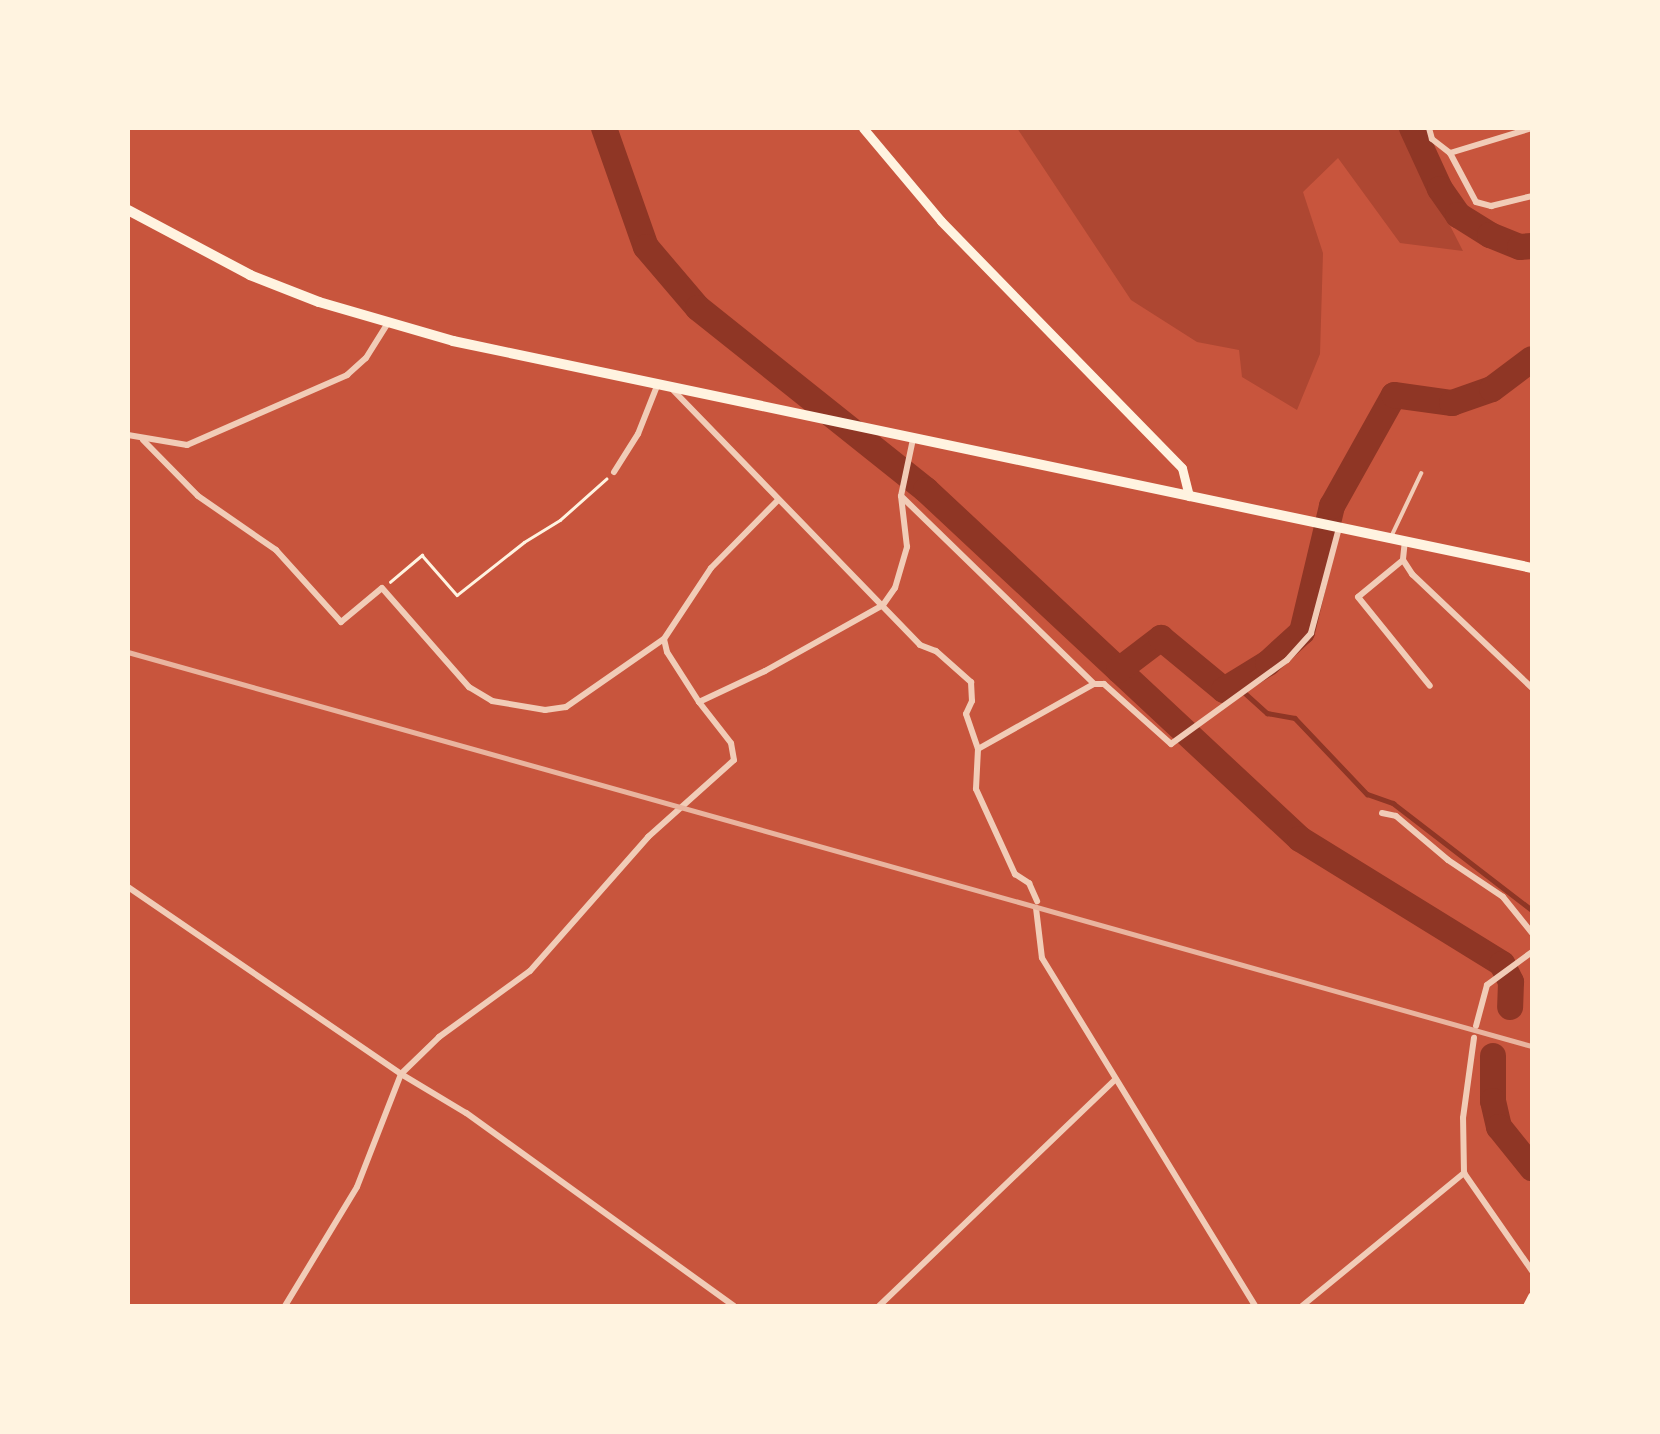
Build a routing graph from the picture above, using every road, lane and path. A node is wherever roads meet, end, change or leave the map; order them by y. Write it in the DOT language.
graph roads {
  1 [pos="863,128"];
  2 [pos="1429,128"];
  3 [pos="1532,128"];
  4 [pos="1450,153"];
  5 [pos="1532,196"];
  6 [pos="128,210"];
  7 [pos="387,324"];
  8 [pos="657,386"];
  9 [pos="673,390"];
  10 [pos="128,435"];
  11 [pos="913,439"];
  12 [pos="144,440"];
  13 [pos="614,472"];
  14 [pos="1421,474"];
  15 [pos="901,496"];
  16 [pos="1189,496"];
  17 [pos="778,500"];
  18 [pos="1338,525"];
  19 [pos="1391,537"];
  20 [pos="1405,540"];
  21 [pos="1403,560"];
  22 [pos="1532,568"];
  23 [pos="382,588"];
  24 [pos="883,605"];
  25 [pos="664,639"];
  26 [pos="1094,684"];
  27 [pos="1430,686"];
  28 [pos="1532,688"];
  29 [pos="699,702"];
  30 [pos="978,749"];
  31 [pos="1382,813"];
  32 [pos="128,887"];
  33 [pos="1532,933"];
  34 [pos="1532,952"];
  35 [pos="1476,1026"];
  36 [pos="1474,1038"];
  37 [pos="401,1074"];
  38 [pos="1114,1082"];
  39 [pos="1464,1172"];
  40 [pos="1532,1271"];
  41 [pos="1532,1296"];
  42 [pos="285,1306"];
  43 [pos="734,1306"];
  44 [pos="879,1306"];
  45 [pos="1255,1306"];
  46 [pos="1302,1306"];
  47 [pos="1527,1306"];
  1 -- 16 [label="main road"];
  2 -- 4 [label="street"];
  3 -- 4 [label="street"];
  4 -- 5 [label="street"];
  6 -- 7 [label="highway"];
  7 -- 8 [label="highway"];
  7 -- 12 [label="street"];
  8 -- 9 [label="highway"];
  8 -- 13 [label="street"];
  9 -- 11 [label="highway"];
  9 -- 17 [label="street"];
  10 -- 12 [label="street"];
  11 -- 15 [label="street"];
  11 -- 16 [label="highway"];
  12 -- 23 [label="street"];
  13 -- 23 [label="path"];
  14 -- 19 [label="lane"];
  15 -- 24 [label="street"];
  15 -- 26 [label="street"];
  16 -- 18 [label="highway"];
  17 -- 24 [label="street"];
  17 -- 25 [label="street"];
  18 -- 19 [label="highway"];
  18 -- 26 [label="street"];
  19 -- 20 [label="highway"];
  20 -- 21 [label="street"];
  20 -- 22 [label="highway"];
  21 -- 27 [label="street"];
  21 -- 28 [label="street"];
  23 -- 25 [label="street"];
  24 -- 29 [label="street"];
  24 -- 30 [label="street"];
  25 -- 29 [label="street"];
  26 -- 30 [label="street"];
  29 -- 37 [label="street"];
  30 -- 38 [label="street"];
  31 -- 33 [label="street"];
  32 -- 37 [label="street"];
  34 -- 35 [label="street"];
  36 -- 39 [label="street"];
  37 -- 42 [label="street"];
  37 -- 43 [label="street"];
  38 -- 44 [label="street"];
  38 -- 45 [label="street"];
  39 -- 40 [label="street"];
  39 -- 46 [label="street"];
  41 -- 47 [label="main road"];
}
